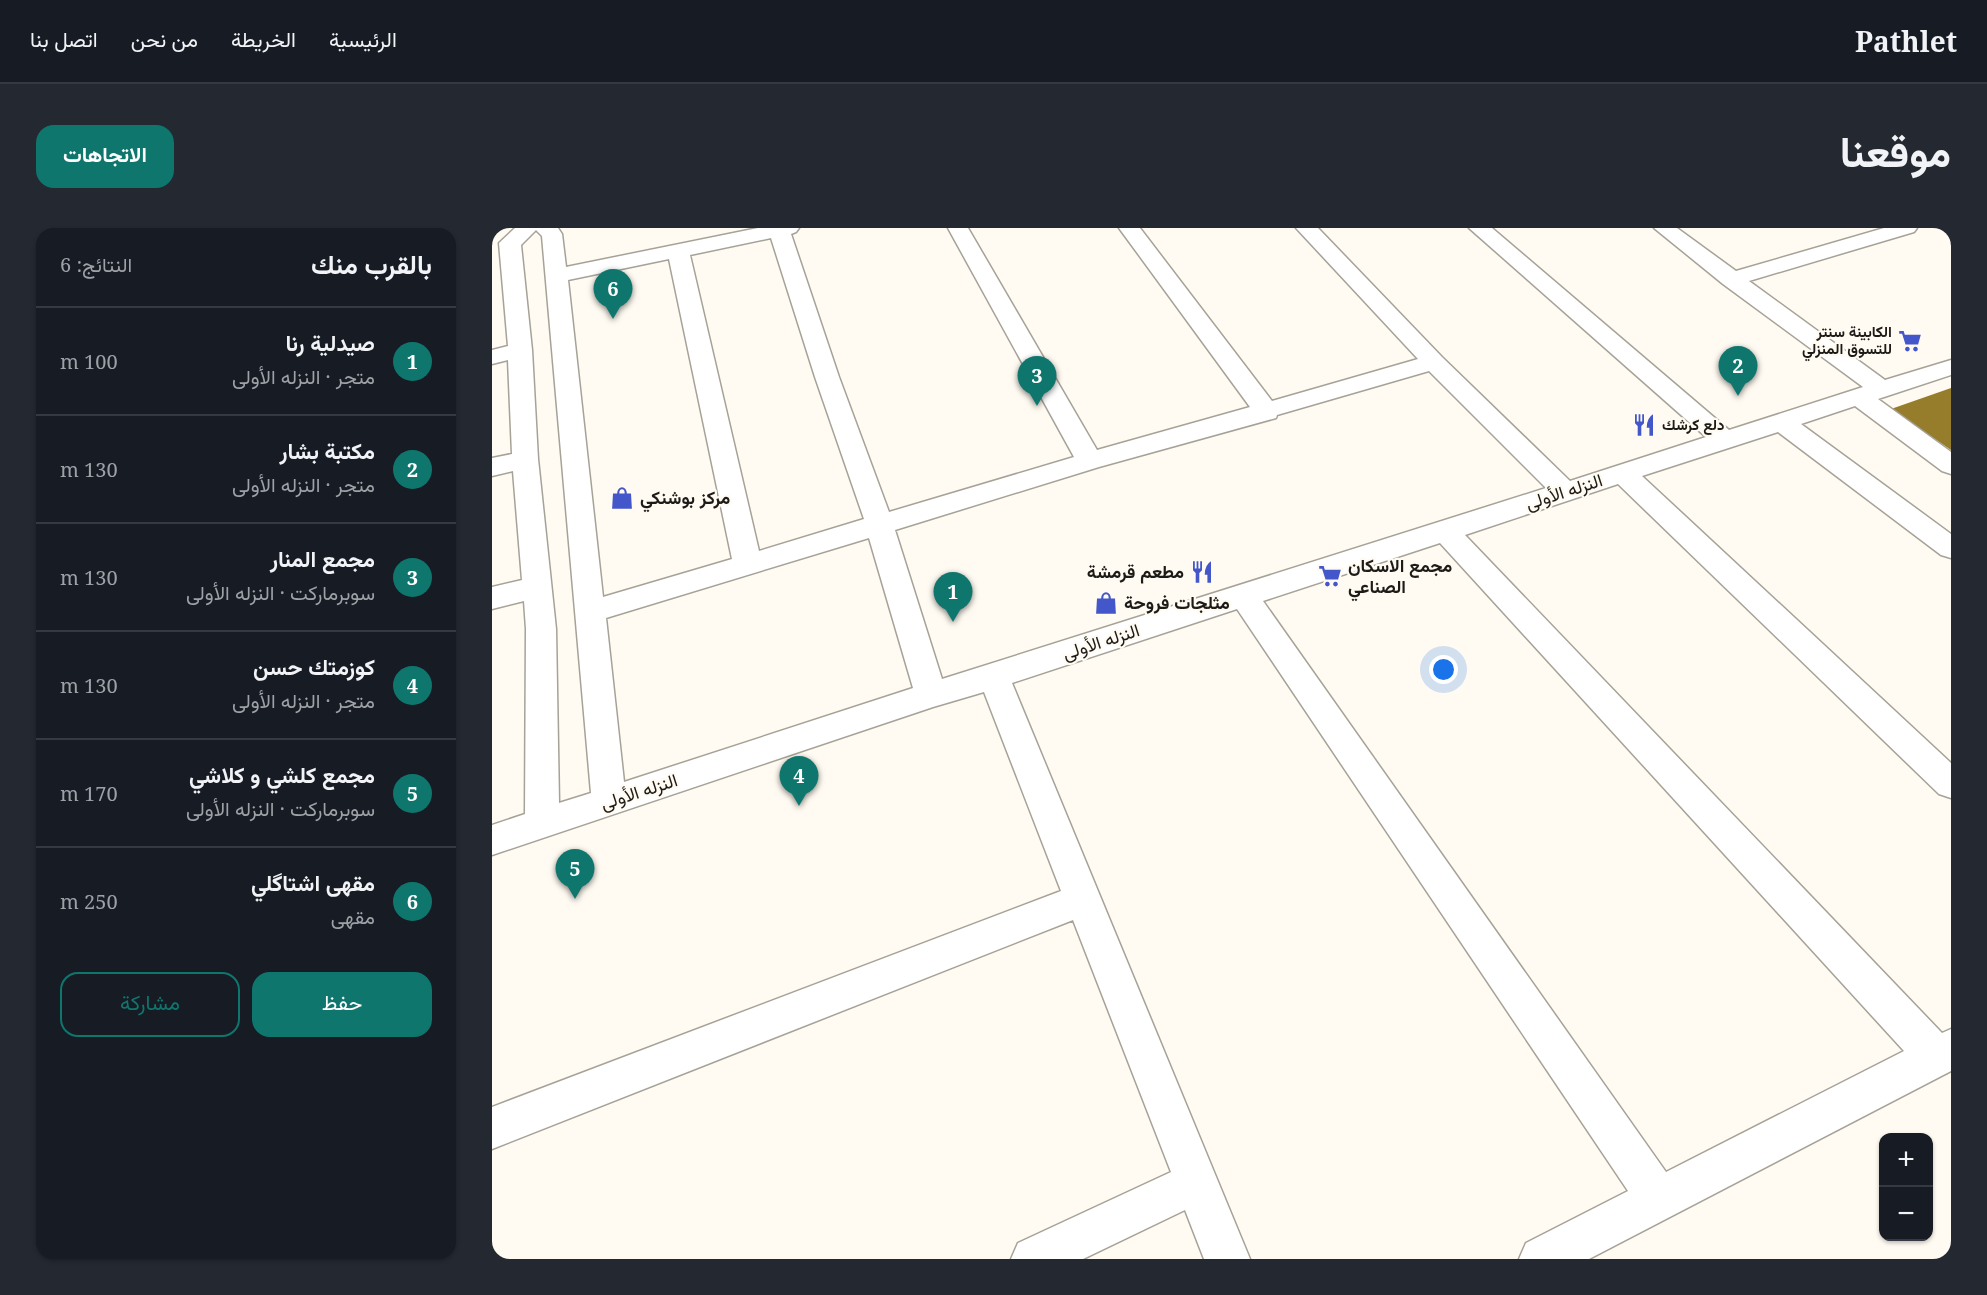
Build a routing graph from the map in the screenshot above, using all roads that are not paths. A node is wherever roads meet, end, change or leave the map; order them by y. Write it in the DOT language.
graph roads {
  1 [pos="527,228"];
  2 [pos="545,228"];
  3 [pos="958,228"];
  4 [pos="1129,228"];
  5 [pos="1306,228"];
  6 [pos="1479,228"];
  7 [pos="1664,228"];
  8 [pos="1907,228"];
  9 [pos="784,229"];
  10 [pos="745,233"];
  11 [pos="678,251"];
  12 [pos="556,276"];
  13 [pos="1731,279"];
  14 [pos="520,350"];
  15 [pos="492,357"];
  16 [pos="1434,362"];
  17 [pos="1951,367"];
  18 [pos="1870,393"];
  19 [pos="1267,412"];
  20 [pos="1781,422"];
  21 [pos="1725,440"];
  22 [pos="525,459"];
  23 [pos="1090,461"];
  24 [pos="1951,465"];
  25 [pos="492,467"];
  26 [pos="1622,473"];
  27 [pos="1565,491"];
  28 [pos="880,526"];
  29 [pos="1444,530"];
  30 [pos="1951,548"];
  31 [pos="748,566"];
  32 [pos="537,586"];
  33 [pos="1243,595"];
  34 [pos="492,598"];
  35 [pos="590,612"];
  36 [pos="994,677"];
  37 [pos="931,695"];
  38 [pos="1951,784"];
  39 [pos="609,802"];
  40 [pos="542,824"];
  41 [pos="492,840"];
  42 [pos="1083,899"];
  43 [pos="1943,1052"];
  44 [pos="492,1128"];
  45 [pos="1197,1182"];
  46 [pos="1658,1198"];
  47 [pos="1034,1259"];
  48 [pos="1227,1259"];
  49 [pos="1542,1259"];
  1 -- 14 [label="street"];
  2 -- 12 [label="street"];
  3 -- 23 [label="street"];
  4 -- 19 [label="street"];
  5 -- 16 [label="street"];
  6 -- 21 [label="street"];
  7 -- 13 [label="street"];
  8 -- 13 [label="street"];
  9 -- 10 [label="street"];
  9 -- 28 [label="street"];
  10 -- 11 [label="street"];
  11 -- 12 [label="street"];
  11 -- 31 [label="street"];
  12 -- 35 [label="street"];
  13 -- 18 [label="street"];
  14 -- 15 [label="street"];
  14 -- 22 [label="street"];
  16 -- 19 [label="street"];
  16 -- 27 [label="street"];
  17 -- 18 [label="street, النزله الأولى"];
  18 -- 20 [label="street, النزله الأولى"];
  18 -- 24 [label="street"];
  19 -- 23 [label="street"];
  20 -- 21 [label="street, النزله الأولى"];
  20 -- 30 [label="street"];
  21 -- 26 [label="street, النزله الأولى"];
  22 -- 25 [label="street"];
  22 -- 32 [label="street"];
  23 -- 28 [label="street"];
  26 -- 27 [label="street, النزله الأولى"];
  26 -- 38 [label="street"];
  27 -- 29 [label="street, النزله الأولى"];
  28 -- 31 [label="street"];
  28 -- 37 [label="street"];
  29 -- 33 [label="street, النزله الأولى"];
  29 -- 43 [label="street"];
  31 -- 35 [label="street"];
  32 -- 34 [label="street"];
  32 -- 40 [label="street"];
  33 -- 36 [label="street, النزله الأولى"];
  33 -- 46 [label="street"];
  35 -- 39 [label="street"];
  36 -- 37 [label="street, النزله الأولى"];
  36 -- 42 [label="street"];
  37 -- 39 [label="street, النزله الأولى"];
  39 -- 40 [label="street, النزله الأولى"];
  40 -- 41 [label="street, النزله الأولى"];
  42 -- 44 [label="street"];
  42 -- 45 [label="street"];
  43 -- 46 [label="street"];
  45 -- 47 [label="street"];
  45 -- 48 [label="street"];
  46 -- 49 [label="street"];
}
